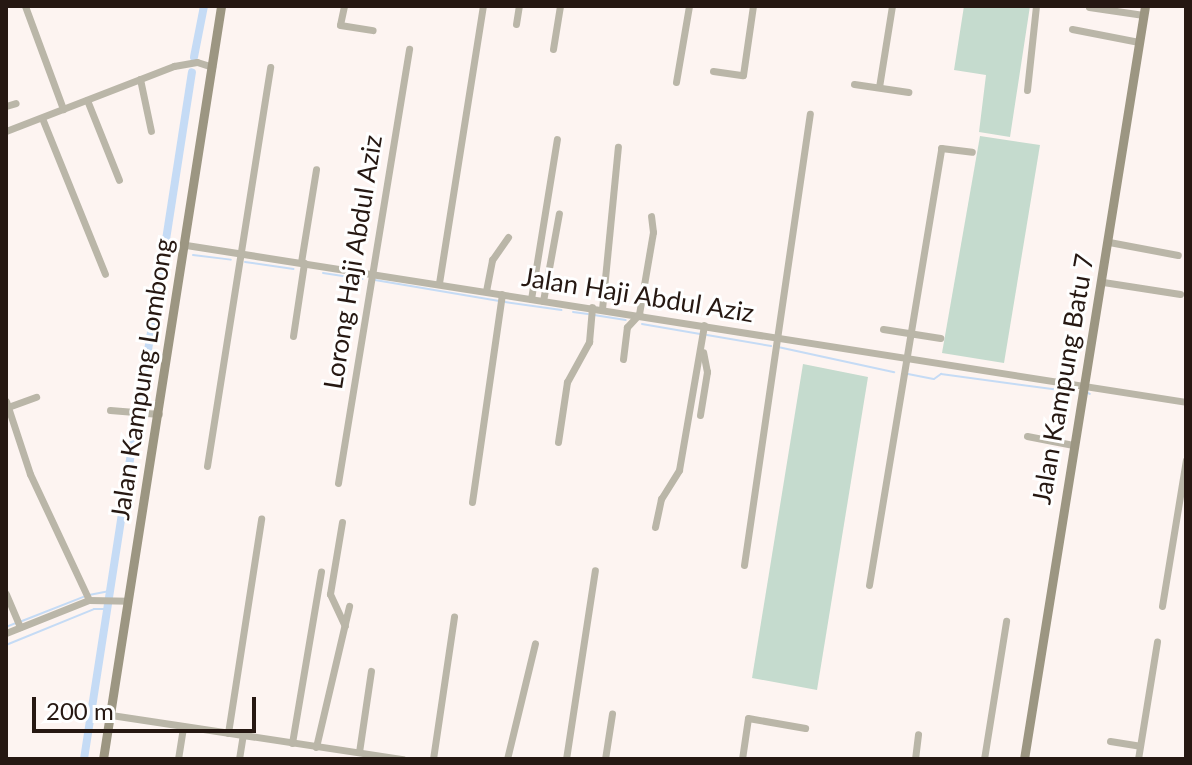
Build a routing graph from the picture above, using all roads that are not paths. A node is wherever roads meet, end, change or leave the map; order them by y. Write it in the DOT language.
graph roads {
  1 [pos="25,6"];
  2 [pos="221,6"];
  3 [pos="344,6"];
  4 [pos="483,6"];
  5 [pos="519,6"];
  6 [pos="560,6"];
  7 [pos="689,6"];
  8 [pos="753,6"];
  9 [pos="892,6"];
  10 [pos="1036,6"];
  11 [pos="1089,7"];
  12 [pos="1144,11"];
  13 [pos="516,24"];
  14 [pos="1072,29"];
  15 [pos="373,30"];
  16 [pos="1139,42"];
  17 [pos="409,49"];
  18 [pos="553,49"];
  19 [pos="208,66"];
  20 [pos="270,67"];
  21 [pos="713,71"];
  22 [pos="140,79"];
  23 [pos="676,82"];
  24 [pos="854,84"];
  25 [pos="879,87"];
  26 [pos="1027,90"];
  27 [pos="908,92"];
  28 [pos="87,100"];
  29 [pos="16,103"];
  30 [pos="6,106"];
  31 [pos="63,109"];
  32 [pos="810,114"];
  33 [pos="42,118"];
  34 [pos="6,131"];
  35 [pos="151,131"];
  36 [pos="557,139"];
  37 [pos="618,147"];
  38 [pos="972,152"];
  39 [pos="316,169"];
  40 [pos="119,180"];
  41 [pos="559,213"];
  42 [pos="651,216"];
  43 [pos="508,237"];
  44 [pos="1109,242"];
  45 [pos="186,245"];
  46 [pos="239,253"];
  47 [pos="1178,255"];
  48 [pos="303,263"];
  49 [pos="370,273"];
  50 [pos="105,274"];
  51 [pos="1103,282"];
  52 [pos="439,283"];
  53 [pos="486,291"];
  54 [pos="1180,294"];
  55 [pos="502,295"];
  56 [pos="531,299"];
  57 [pos="543,301"];
  58 [pos="602,309"];
  59 [pos="591,312"];
  60 [pos="639,314"];
  61 [pos="704,327"];
  62 [pos="883,329"];
  63 [pos="911,333"];
  64 [pos="293,336"];
  65 [pos="940,338"];
  66 [pos="774,344"];
  67 [pos="703,352"];
  68 [pos="623,359"];
  69 [pos="907,360"];
  70 [pos="1083,386"];
  71 [pos="36,397"];
  72 [pos="1186,402"];
  73 [pos="7,404"];
  74 [pos="110,410"];
  75 [pos="159,414"];
  76 [pos="700,415"];
  77 [pos="1027,436"];
  78 [pos="558,442"];
  79 [pos="1073,445"];
  80 [pos="1186,460"];
  81 [pos="207,466"];
  82 [pos="338,483"];
  83 [pos="472,502"];
  84 [pos="261,519"];
  85 [pos="342,522"];
  86 [pos="655,527"];
  87 [pos="744,565"];
  88 [pos="595,570"];
  89 [pos="321,571"];
  90 [pos="869,585"];
  91 [pos="6,594"];
  92 [pos="88,597"];
  93 [pos="123,600"];
  94 [pos="349,606"];
  95 [pos="1162,606"];
  96 [pos="454,617"];
  97 [pos="1006,621"];
  98 [pos="19,624"];
  99 [pos="345,626"];
  100 [pos="6,633"];
  101 [pos="1157,642"];
  102 [pos="535,643"];
  103 [pos="371,671"];
  104 [pos="612,714"];
  105 [pos="111,715"];
  106 [pos="183,726"];
  107 [pos="805,728"];
  108 [pos="228,733"];
  109 [pos="918,734"];
  110 [pos="243,735"];
  111 [pos="1110,741"];
  112 [pos="292,743"];
  113 [pos="1140,746"];
  114 [pos="316,747"];
  115 [pos="361,755"];
  116 [pos="103,759"];
  117 [pos="178,759"];
  118 [pos="239,759"];
  119 [pos="403,759"];
  120 [pos="433,759"];
  121 [pos="507,759"];
  122 [pos="566,759"];
  123 [pos="605,759"];
  124 [pos="742,759"];
  125 [pos="915,759"];
  126 [pos="984,759"];
  127 [pos="1024,759"];
  128 [pos="1138,759"];
  1 -- 31 [label="street"];
  2 -- 19 [label="street, Jalan Kampung Lombong"];
  3 -- 15 [label="street"];
  4 -- 52 [label="street"];
  5 -- 13 [label="street"];
  6 -- 18 [label="street"];
  7 -- 23 [label="street"];
  8 -- 21 [label="street"];
  9 -- 25 [label="street"];
  10 -- 26 [label="street"];
  11 -- 12 [label="street"];
  12 -- 16 [label="street, Jalan Kampung Batu 7"];
  14 -- 16 [label="street"];
  16 -- 44 [label="street, Jalan Kampung Batu 7"];
  17 -- 49 [label="street, Lorong Haji Abdul Aziz"];
  19 -- 22 [label="street"];
  19 -- 45 [label="street, Jalan Kampung Lombong"];
  20 -- 46 [label="street"];
  22 -- 28 [label="street"];
  22 -- 35 [label="street"];
  24 -- 25 [label="street"];
  25 -- 27 [label="street"];
  28 -- 31 [label="street"];
  28 -- 40 [label="street"];
  29 -- 30 [label="street"];
  31 -- 33 [label="street"];
  32 -- 66 [label="street"];
  33 -- 34 [label="street"];
  33 -- 50 [label="street"];
  36 -- 56 [label="street"];
  37 -- 58 [label="street"];
  38 -- 63 [label="street"];
  39 -- 48 [label="street"];
  41 -- 57 [label="street"];
  42 -- 60 [label="street"];
  43 -- 53 [label="street"];
  44 -- 47 [label="street"];
  44 -- 51 [label="street, Jalan Kampung Batu 7"];
  45 -- 46 [label="street, Jalan Haji Abdul Aziz"];
  45 -- 75 [label="street, Jalan Kampung Lombong"];
  46 -- 48 [label="street, Jalan Haji Abdul Aziz"];
  46 -- 81 [label="street"];
  48 -- 49 [label="street, Jalan Haji Abdul Aziz"];
  48 -- 64 [label="street"];
  49 -- 52 [label="street, Jalan Haji Abdul Aziz"];
  49 -- 82 [label="street, Lorong Haji Abdul Aziz"];
  51 -- 54 [label="street"];
  51 -- 70 [label="street, Jalan Kampung Batu 7"];
  52 -- 53 [label="street, Jalan Haji Abdul Aziz"];
  53 -- 55 [label="street, Jalan Haji Abdul Aziz"];
  55 -- 56 [label="street, Jalan Haji Abdul Aziz"];
  55 -- 83 [label="street"];
  56 -- 57 [label="street, Jalan Haji Abdul Aziz"];
  57 -- 59 [label="street, Jalan Haji Abdul Aziz"];
  58 -- 59 [label="street, Jalan Haji Abdul Aziz"];
  58 -- 60 [label="street, Jalan Haji Abdul Aziz"];
  59 -- 78 [label="street"];
  60 -- 61 [label="street, Jalan Haji Abdul Aziz"];
  60 -- 68 [label="street"];
  61 -- 66 [label="street, Jalan Haji Abdul Aziz"];
  61 -- 67 [label="street"];
  62 -- 63 [label="street"];
  63 -- 65 [label="street"];
  63 -- 69 [label="street"];
  66 -- 69 [label="street, Jalan Haji Abdul Aziz"];
  66 -- 87 [label="street"];
  67 -- 76 [label="street"];
  67 -- 86 [label="street"];
  69 -- 70 [label="street, Jalan Haji Abdul Aziz"];
  69 -- 90 [label="street"];
  70 -- 72 [label="street, Jalan Haji Abdul Aziz"];
  70 -- 79 [label="street, Jalan Kampung Batu 7"];
  71 -- 73 [label="street"];
  73 -- 92 [label="street"];
  74 -- 75 [label="street"];
  75 -- 93 [label="street, Jalan Kampung Lombong"];
  77 -- 79 [label="street"];
  79 -- 127 [label="street, Jalan Kampung Batu 7"];
  80 -- 95 [label="street"];
  84 -- 108 [label="street"];
  85 -- 99 [label="street"];
  88 -- 122 [label="street"];
  89 -- 112 [label="street"];
  91 -- 98 [label="street"];
  92 -- 93 [label="street"];
  92 -- 98 [label="street"];
  93 -- 105 [label="street, Jalan Kampung Lombong"];
  94 -- 99 [label="street"];
  96 -- 120 [label="street"];
  97 -- 126 [label="street"];
  98 -- 100 [label="street"];
  99 -- 114 [label="street"];
  101 -- 113 [label="street"];
  102 -- 121 [label="street"];
  103 -- 115 [label="street"];
  104 -- 123 [label="street"];
  105 -- 106 [label="street"];
  105 -- 116 [label="street, Jalan Kampung Lombong"];
  106 -- 108 [label="street"];
  106 -- 117 [label="street"];
  107 -- 124 [label="street"];
  108 -- 110 [label="street"];
  109 -- 125 [label="street"];
  110 -- 112 [label="street"];
  110 -- 118 [label="street"];
  111 -- 113 [label="street"];
  112 -- 114 [label="street"];
  113 -- 128 [label="street"];
  114 -- 115 [label="street"];
  115 -- 119 [label="street"];
}
